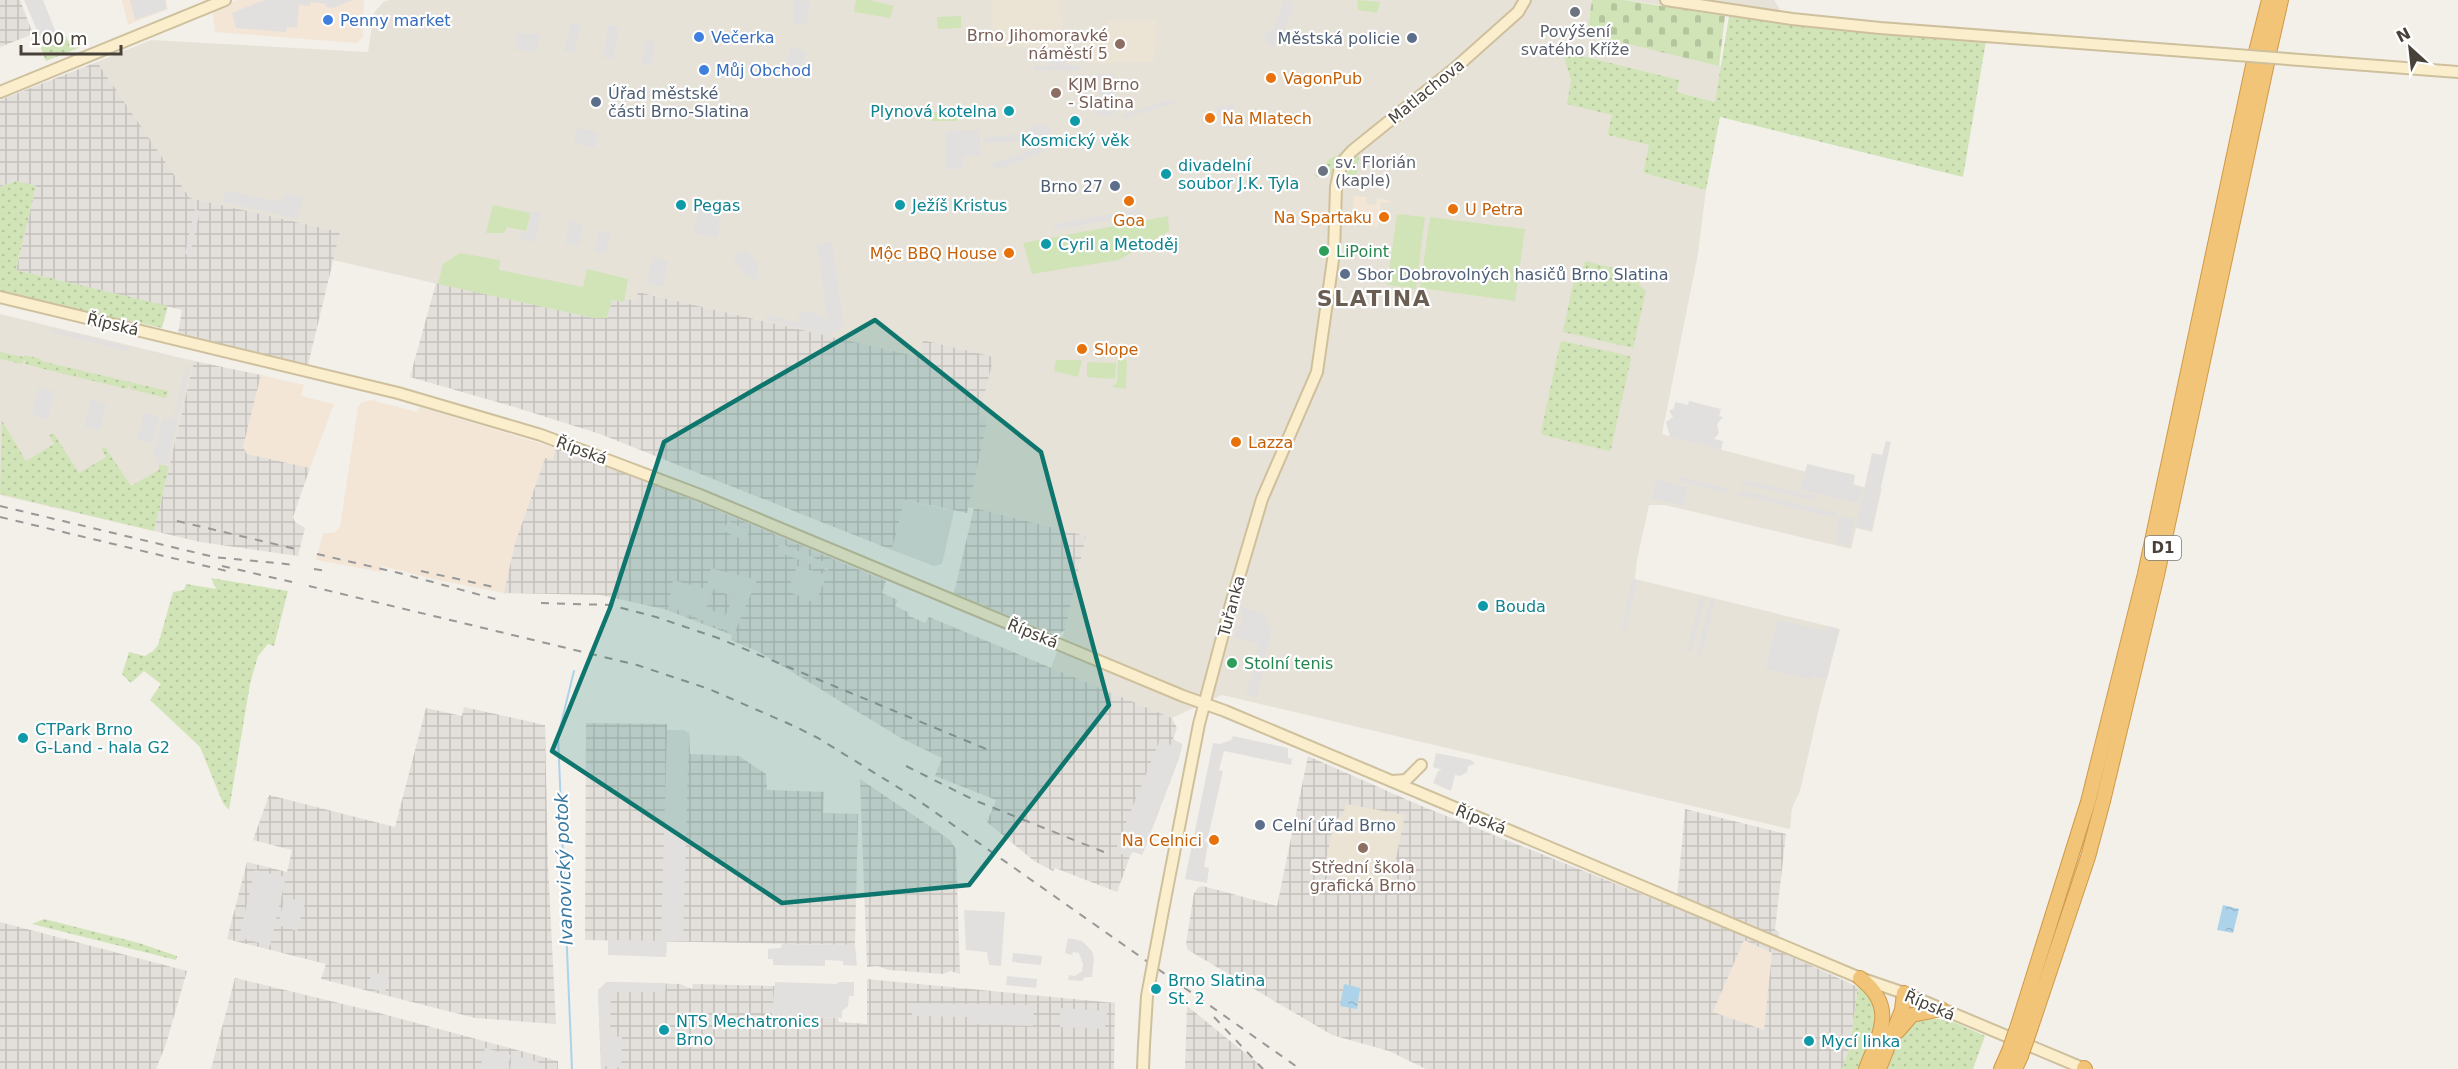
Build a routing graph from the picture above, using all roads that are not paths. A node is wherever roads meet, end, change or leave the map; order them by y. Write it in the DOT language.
graph roads {
  1 [pos="225,0"];
  2 [pos="1525,0"];
  3 [pos="1666,0"];
  4 [pos="2269,0"];
  5 [pos="2281,0"];
  6 [pos="2261,57"];
  7 [pos="2458,72"];
  8 [pos="0,92"];
  9 [pos="1336,187"];
  10 [pos="0,297"];
  11 [pos="1205,704"];
  12 [pos="1421,765"];
  13 [pos="1390,781"];
  14 [pos="1860,978"];
  15 [pos="1904,993"];
  16 [pos="1941,1009"];
  17 [pos="1893,1037"];
  18 [pos="1877,1041"];
  19 [pos="2015,1053"];
  20 [pos="1143,1069"];
  21 [pos="1866,1069"];
  22 [pos="1879,1069"];
  23 [pos="2001,1069"];
  24 [pos="2015,1069"];
  25 [pos="2085,1069"];
  1 -- 8 [label="street"];
  2 -- 9 [label="street, Matlachova"];
  3 -- 7 [label="street, bridge"];
  4 -- 6 [label="highway, D1"];
  5 -- 6 [label="highway, D1"];
  6 -- 19 [label="highway, D1, bridge"];
  9 -- 11 [label="street, Tuřanka"];
  10 -- 11 [label="street, Řípská"];
  11 -- 13 [label="street, Řípská"];
  11 -- 20 [label="street, Tuřanka, bridge"];
  12 -- 13 [label="street"];
  13 -- 14 [label="street, Řípská"];
  14 -- 15 [label="street, Řípská"];
  14 -- 18 [label="highway"];
  15 -- 16 [label="street, Řípská"];
  15 -- 17 [label="highway"];
  15 -- 18 [label="highway"];
  16 -- 17 [label="highway"];
  16 -- 25 [label="street, Řípská"];
  17 -- 22 [label="highway"];
  18 -- 21 [label="highway"];
  19 -- 23 [label="highway, D1"];
  19 -- 24 [label="highway, D1"];
}
